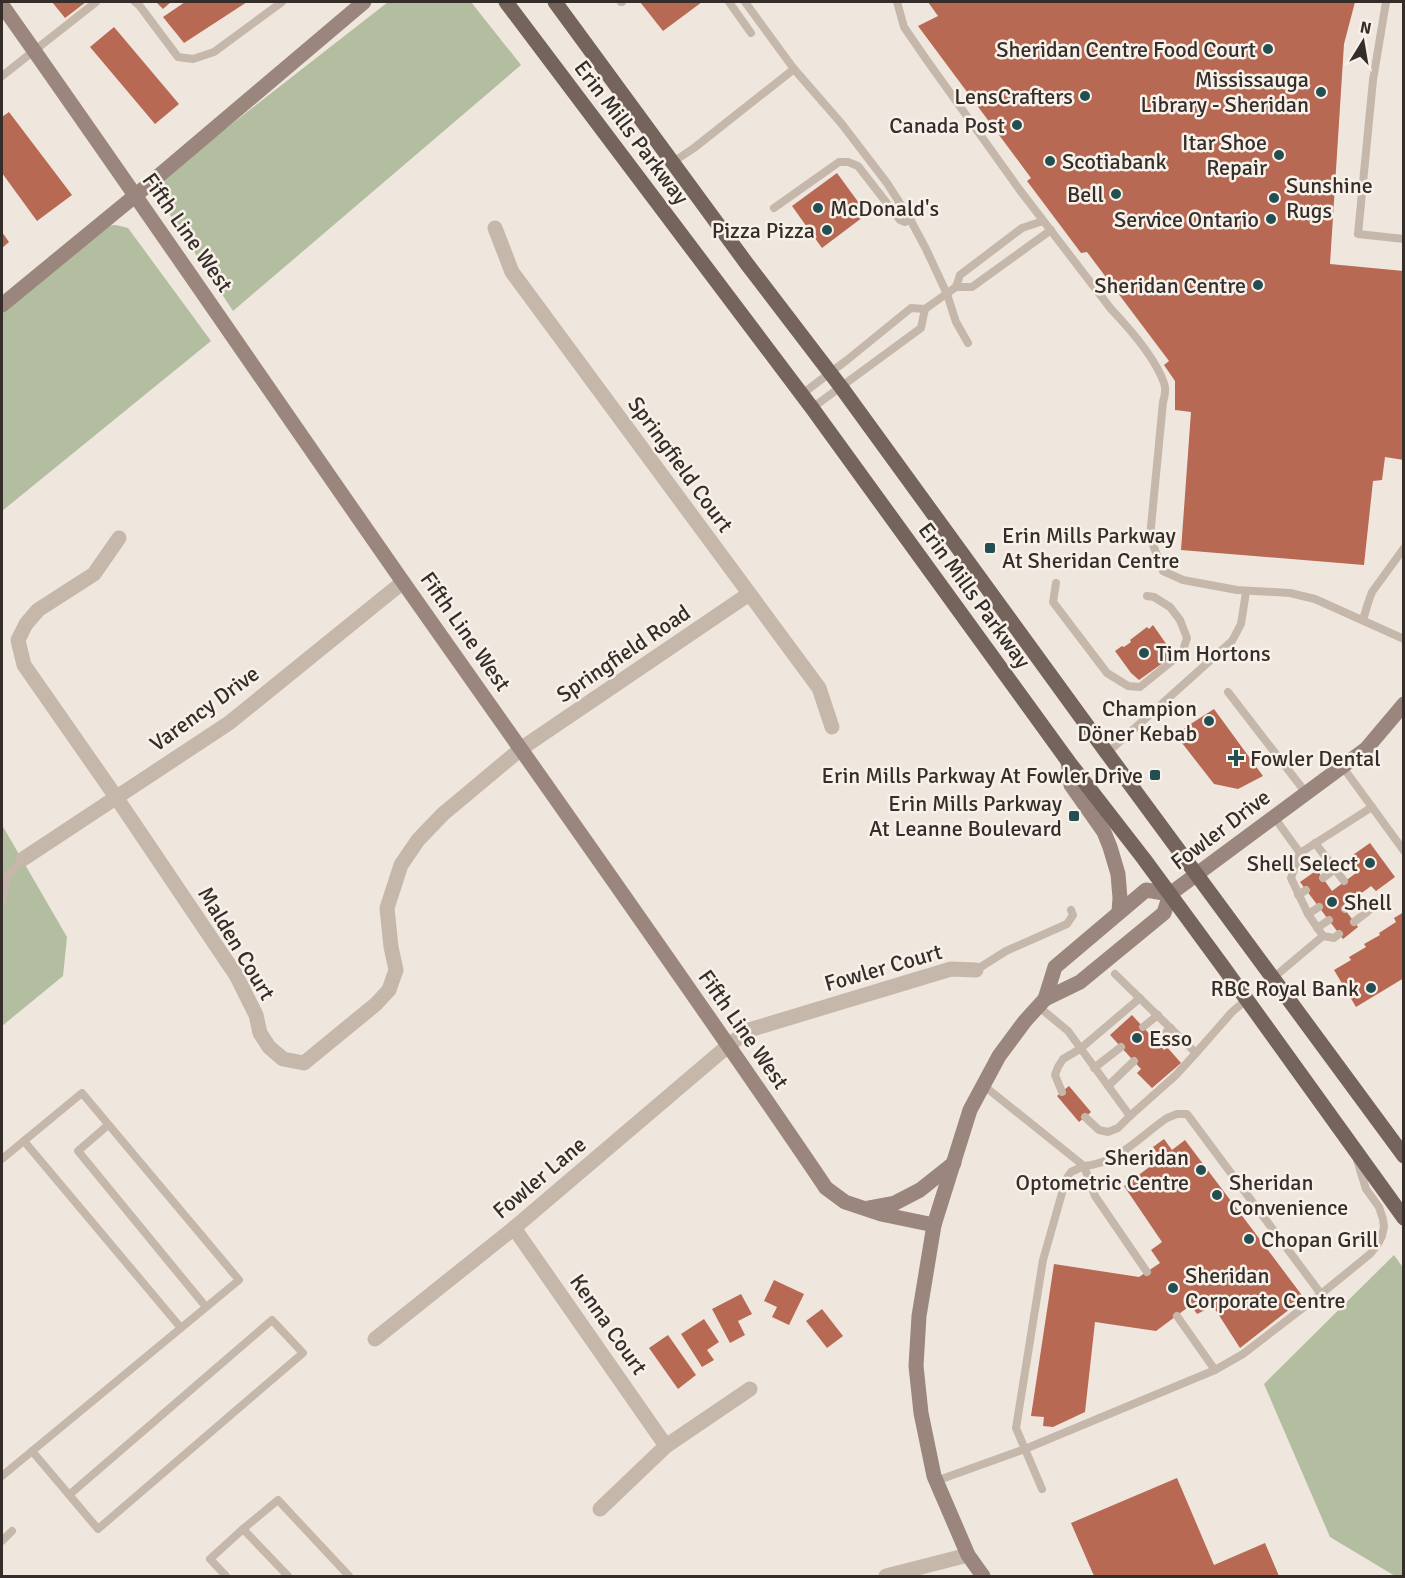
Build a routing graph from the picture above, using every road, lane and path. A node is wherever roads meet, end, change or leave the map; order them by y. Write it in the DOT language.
graph roads {
  1 [pos="96,2"];
  2 [pos="135,2"];
  3 [pos="282,2"];
  4 [pos="364,2"];
  5 [pos="506,2"];
  6 [pos="555,2"];
  7 [pos="729,2"];
  8 [pos="745,2"];
  9 [pos="897,2"];
  10 [pos="1386,2"];
  11 [pos="2,5"];
  12 [pos="752,33"];
  13 [pos="34,51"];
  14 [pos="794,69"];
  15 [pos="2,76"];
  16 [pos="673,162"];
  17 [pos="136,195"];
  18 [pos="774,208"];
  19 [pos="910,219"];
  20 [pos="1043,221"];
  21 [pos="495,228"];
  22 [pos="1050,230"];
  23 [pos="1404,239"];
  24 [pos="956,287"];
  25 [pos="947,294"];
  26 [pos="2,305"];
  27 [pos="925,309"];
  28 [pos="968,343"];
  29 [pos="829,372"];
  30 [pos="841,387"];
  31 [pos="802,394"];
  32 [pos="813,408"];
  33 [pos="119,538"];
  34 [pos="1404,548"];
  35 [pos="403,582"];
  36 [pos="1056,583"];
  37 [pos="1246,592"];
  38 [pos="749,594"];
  39 [pos="1147,596"];
  40 [pos="1363,620"];
  41 [pos="1404,639"];
  42 [pos="1228,692"];
  43 [pos="1404,704"];
  44 [pos="832,727"];
  45 [pos="522,748"];
  46 [pos="1107,753"];
  47 [pos="1068,761"];
  48 [pos="1342,766"];
  49 [pos="1306,793"];
  50 [pos="116,797"];
  51 [pos="1372,807"];
  52 [pos="1274,817"];
  53 [pos="1316,843"];
  54 [pos="1404,851"];
  55 [pos="1300,853"];
  56 [pos="23,859"];
  57 [pos="1335,869"];
  58 [pos="1197,874"];
  59 [pos="1323,878"];
  60 [pos="1344,882"];
  61 [pos="1306,890"];
  62 [pos="1170,894"];
  63 [pos="1298,895"];
  64 [pos="1387,896"];
  65 [pos="2,902"];
  66 [pos="1319,907"];
  67 [pos="1345,909"];
  68 [pos="1071,910"];
  69 [pos="1119,912"];
  70 [pos="1367,912"];
  71 [pos="1308,914"];
  72 [pos="1329,920"];
  73 [pos="1354,922"];
  74 [pos="1317,928"];
  75 [pos="1339,934"];
  76 [pos="1323,936"];
  77 [pos="976,970"];
  78 [pos="1115,974"];
  79 [pos="1273,978"];
  80 [pos="1140,998"];
  81 [pos="1246,1000"];
  82 [pos="1042,1003"];
  83 [pos="1158,1015"];
  84 [pos="1143,1027"];
  85 [pos="1171,1028"];
  86 [pos="1156,1041"];
  87 [pos="729,1045"];
  88 [pos="1121,1047"];
  89 [pos="1080,1049"];
  90 [pos="1197,1053"];
  91 [pos="1134,1062"];
  92 [pos="1094,1068"];
  93 [pos="983,1085"];
  94 [pos="1108,1086"];
  95 [pos="1062,1092"];
  96 [pos="1130,1116"];
  97 [pos="1085,1117"];
  98 [pos="108,1125"];
  99 [pos="24,1141"];
  100 [pos="1401,1147"];
  101 [pos="1353,1148"];
  102 [pos="2,1159"];
  103 [pos="954,1162"];
  104 [pos="1084,1166"];
  105 [pos="865,1209"];
  106 [pos="1404,1218"];
  107 [pos="934,1225"];
  108 [pos="514,1228"];
  109 [pos="1147,1272"];
  110 [pos="1321,1294"];
  111 [pos="206,1307"];
  112 [pos="1177,1316"];
  113 [pos="181,1328"];
  114 [pos="375,1339"];
  115 [pos="1215,1370"];
  116 [pos="750,1389"];
  117 [pos="666,1446"];
  118 [pos="1025,1449"];
  119 [pos="32,1451"];
  120 [pos="2,1476"];
  121 [pos="936,1480"];
  122 [pos="1042,1489"];
  123 [pos="69,1495"];
  124 [pos="600,1509"];
  125 [pos="243,1529"];
  126 [pos="12,1532"];
  127 [pos="2,1541"];
  128 [pos="968,1555"];
  129 [pos="226,1576"];
  130 [pos="288,1576"];
  131 [pos="349,1576"];
  132 [pos="886,1576"];
  133 [pos="982,1576"];
  1 -- 13 [label="lane"];
  2 -- 3 [label="lane"];
  4 -- 17 [label="street"];
  5 -- 31 [label="main road, Erin Mills Parkway"];
  6 -- 16 [label="main road, Erin Mills Parkway"];
  7 -- 12 [label="lane"];
  8 -- 14 [label="lane"];
  9 -- 20 [label="lane"];
  10 -- 23 [label="lane"];
  11 -- 13 [label="street, Fifth Line West"];
  13 -- 15 [label="lane"];
  13 -- 17 [label="street, Fifth Line West"];
  14 -- 16 [label="lane"];
  14 -- 19 [label="lane"];
  16 -- 29 [label="main road, Erin Mills Parkway"];
  17 -- 26 [label="street"];
  17 -- 35 [label="street, Fifth Line West"];
  18 -- 19 [label="lane"];
  19 -- 25 [label="lane"];
  20 -- 22 [label="lane"];
  20 -- 24 [label="lane"];
  21 -- 38 [label="street, Springfield Court"];
  22 -- 24 [label="lane"];
  22 -- 37 [label="lane"];
  24 -- 25 [label="lane"];
  25 -- 27 [label="lane"];
  25 -- 28 [label="lane"];
  27 -- 29 [label="lane"];
  27 -- 30 [label="lane"];
  29 -- 30 [label="main road, Erin Mills Parkway"];
  29 -- 31 [label="lane"];
  30 -- 32 [label="lane"];
  30 -- 46 [label="main road, Erin Mills Parkway"];
  31 -- 32 [label="main road, Erin Mills Parkway"];
  32 -- 47 [label="main road, Erin Mills Parkway"];
  33 -- 50 [label="street, Malden Court"];
  34 -- 40 [label="lane"];
  35 -- 45 [label="street, Fifth Line West"];
  35 -- 50 [label="street, Varency Drive"];
  36 -- 39 [label="lane"];
  37 -- 40 [label="lane"];
  37 -- 46 [label="lane"];
  38 -- 44 [label="street, Springfield Court"];
  38 -- 45 [label="street, Springfield Road"];
  40 -- 41 [label="lane"];
  42 -- 49 [label="lane"];
  43 -- 48 [label="street, Fowler Drive"];
  45 -- 50 [label="street, Malden Court"];
  45 -- 87 [label="street, Fifth Line West"];
  46 -- 58 [label="main road, Erin Mills Parkway"];
  47 -- 62 [label="main road, Erin Mills Parkway"];
  47 -- 69 [label="street"];
  48 -- 49 [label="street, Fowler Drive"];
  48 -- 51 [label="lane"];
  49 -- 52 [label="street, Fowler Drive"];
  50 -- 56 [label="street, Varency Drive"];
  51 -- 53 [label="lane"];
  51 -- 54 [label="lane"];
  52 -- 55 [label="lane"];
  52 -- 58 [label="street, Fowler Drive"];
  53 -- 55 [label="lane"];
  53 -- 57 [label="lane"];
  55 -- 63 [label="lane"];
  56 -- 65 [label="lane"];
  57 -- 59 [label="lane"];
  57 -- 60 [label="lane"];
  58 -- 62 [label="street, Fowler Drive"];
  58 -- 79 [label="main road, Erin Mills Parkway"];
  61 -- 63 [label="lane"];
  62 -- 69 [label="street"];
  62 -- 81 [label="main road, Erin Mills Parkway"];
  62 -- 82 [label="street"];
  63 -- 71 [label="lane"];
  64 -- 70 [label="lane"];
  66 -- 71 [label="lane"];
  67 -- 70 [label="lane"];
  68 -- 77 [label="lane, Fowler Court"];
  69 -- 82 [label="street"];
  70 -- 73 [label="lane"];
  71 -- 74 [label="lane"];
  72 -- 74 [label="lane"];
  74 -- 76 [label="lane"];
  75 -- 76 [label="lane"];
  76 -- 79 [label="lane"];
  77 -- 87 [label="street, Fowler Court"];
  78 -- 80 [label="lane"];
  79 -- 100 [label="main road, Erin Mills Parkway"];
  80 -- 83 [label="lane"];
  80 -- 89 [label="lane"];
  81 -- 90 [label="lane"];
  81 -- 101 [label="main road, Erin Mills Parkway"];
  82 -- 89 [label="lane"];
  82 -- 93 [label="street"];
  83 -- 84 [label="lane"];
  83 -- 85 [label="lane"];
  85 -- 86 [label="lane"];
  85 -- 90 [label="lane"];
  87 -- 105 [label="street, Fifth Line West"];
  87 -- 108 [label="street, Fowler Lane"];
  88 -- 92 [label="lane"];
  89 -- 92 [label="lane"];
  89 -- 95 [label="lane"];
  90 -- 96 [label="lane"];
  91 -- 94 [label="lane"];
  92 -- 94 [label="lane"];
  93 -- 103 [label="street"];
  93 -- 104 [label="lane"];
  94 -- 96 [label="lane"];
  96 -- 97 [label="lane"];
  98 -- 99 [label="lane"];
  98 -- 111 [label="lane"];
  98 -- 111 [label="lane"];
  99 -- 102 [label="lane"];
  99 -- 113 [label="lane"];
  101 -- 106 [label="main road, Erin Mills Parkway"];
  101 -- 110 [label="lane"];
  103 -- 105 [label="street"];
  103 -- 107 [label="street"];
  104 -- 109 [label="lane"];
  104 -- 110 [label="lane"];
  104 -- 118 [label="lane"];
  105 -- 107 [label="street, Fifth Line West"];
  107 -- 121 [label="street"];
  108 -- 114 [label="street, Fowler Lane"];
  108 -- 117 [label="street, Kenna Court"];
  110 -- 115 [label="lane"];
  111 -- 113 [label="lane"];
  112 -- 115 [label="lane"];
  113 -- 119 [label="lane"];
  115 -- 118 [label="lane"];
  116 -- 117 [label="street"];
  117 -- 124 [label="street"];
  118 -- 121 [label="lane"];
  118 -- 122 [label="lane"];
  119 -- 120 [label="lane"];
  119 -- 123 [label="lane"];
  121 -- 128 [label="street"];
  123 -- 123 [label="lane"];
  125 -- 129 [label="lane"];
  125 -- 130 [label="lane"];
  125 -- 131 [label="lane"];
  126 -- 127 [label="lane"];
  128 -- 132 [label="street"];
  128 -- 133 [label="street"];
}
